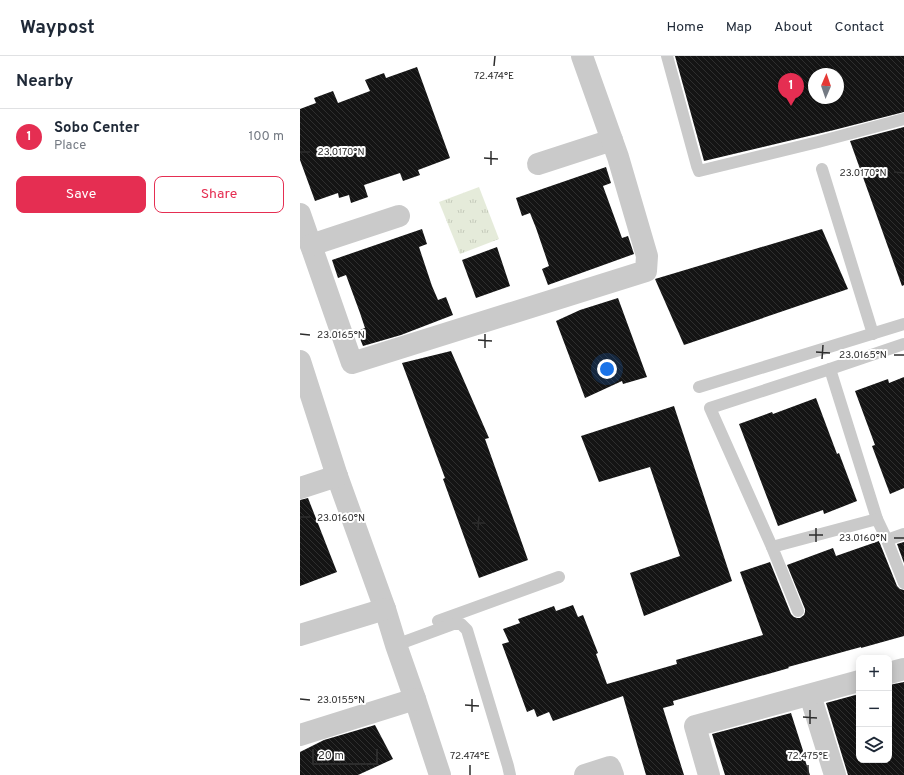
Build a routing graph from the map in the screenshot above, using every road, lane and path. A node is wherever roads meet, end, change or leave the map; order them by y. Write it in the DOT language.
graph roads {
  1 [pos="582,56"];
  2 [pos="667,56"];
  3 [pos="904,119"];
  4 [pos="612,140"];
  5 [pos="538,164"];
  6 [pos="822,169"];
  7 [pos="300,214"];
  8 [pos="399,216"];
  9 [pos="311,245"];
  10 [pos="904,324"];
  11 [pos="873,334"];
  12 [pos="904,344"];
  13 [pos="300,361"];
  14 [pos="830,369"];
  15 [pos="699,387"];
  16 [pos="337,476"];
  17 [pos="300,488"];
  18 [pos="877,519"];
  19 [pos="904,534"];
  20 [pos="887,540"];
  21 [pos="772,547"];
  22 [pos="559,577"];
  23 [pos="904,583"];
  24 [pos="385,609"];
  25 [pos="798,611"];
  26 [pos="300,635"];
  27 [pos="395,641"];
  28 [pos="904,669"];
  29 [pos="892,672"];
  30 [pos="856,682"];
  31 [pos="810,695"];
  32 [pos="415,699"];
  33 [pos="300,735"];
  34 [pos="440,775"];
  35 [pos="510,775"];
  36 [pos="585,775"];
  37 [pos="613,775"];
  38 [pos="709,775"];
  39 [pos="835,775"];
  1 -- 4 [label="street"];
  2 -- 3 [label="lane"];
  4 -- 5 [label="street"];
  4 -- 9 [label="street"];
  6 -- 11 [label="lane"];
  7 -- 9 [label="street"];
  8 -- 9 [label="street"];
  10 -- 11 [label="lane"];
  11 -- 15 [label="lane"];
  12 -- 14 [label="lane"];
  13 -- 16 [label="street"];
  14 -- 18 [label="lane"];
  14 -- 21 [label="lane"];
  16 -- 17 [label="street"];
  16 -- 24 [label="street"];
  18 -- 20 [label="lane"];
  18 -- 21 [label="lane"];
  19 -- 20 [label="lane"];
  20 -- 23 [label="lane"];
  21 -- 25 [label="lane"];
  22 -- 27 [label="lane"];
  24 -- 26 [label="street"];
  24 -- 27 [label="street"];
  27 -- 32 [label="street"];
  27 -- 35 [label="lane"];
  28 -- 29 [label="street"];
  30 -- 31 [label="street"];
  31 -- 38 [label="street"];
  31 -- 39 [label="street"];
  32 -- 33 [label="street"];
  32 -- 34 [label="street"];
  36 -- 37 [label="street"];
}
